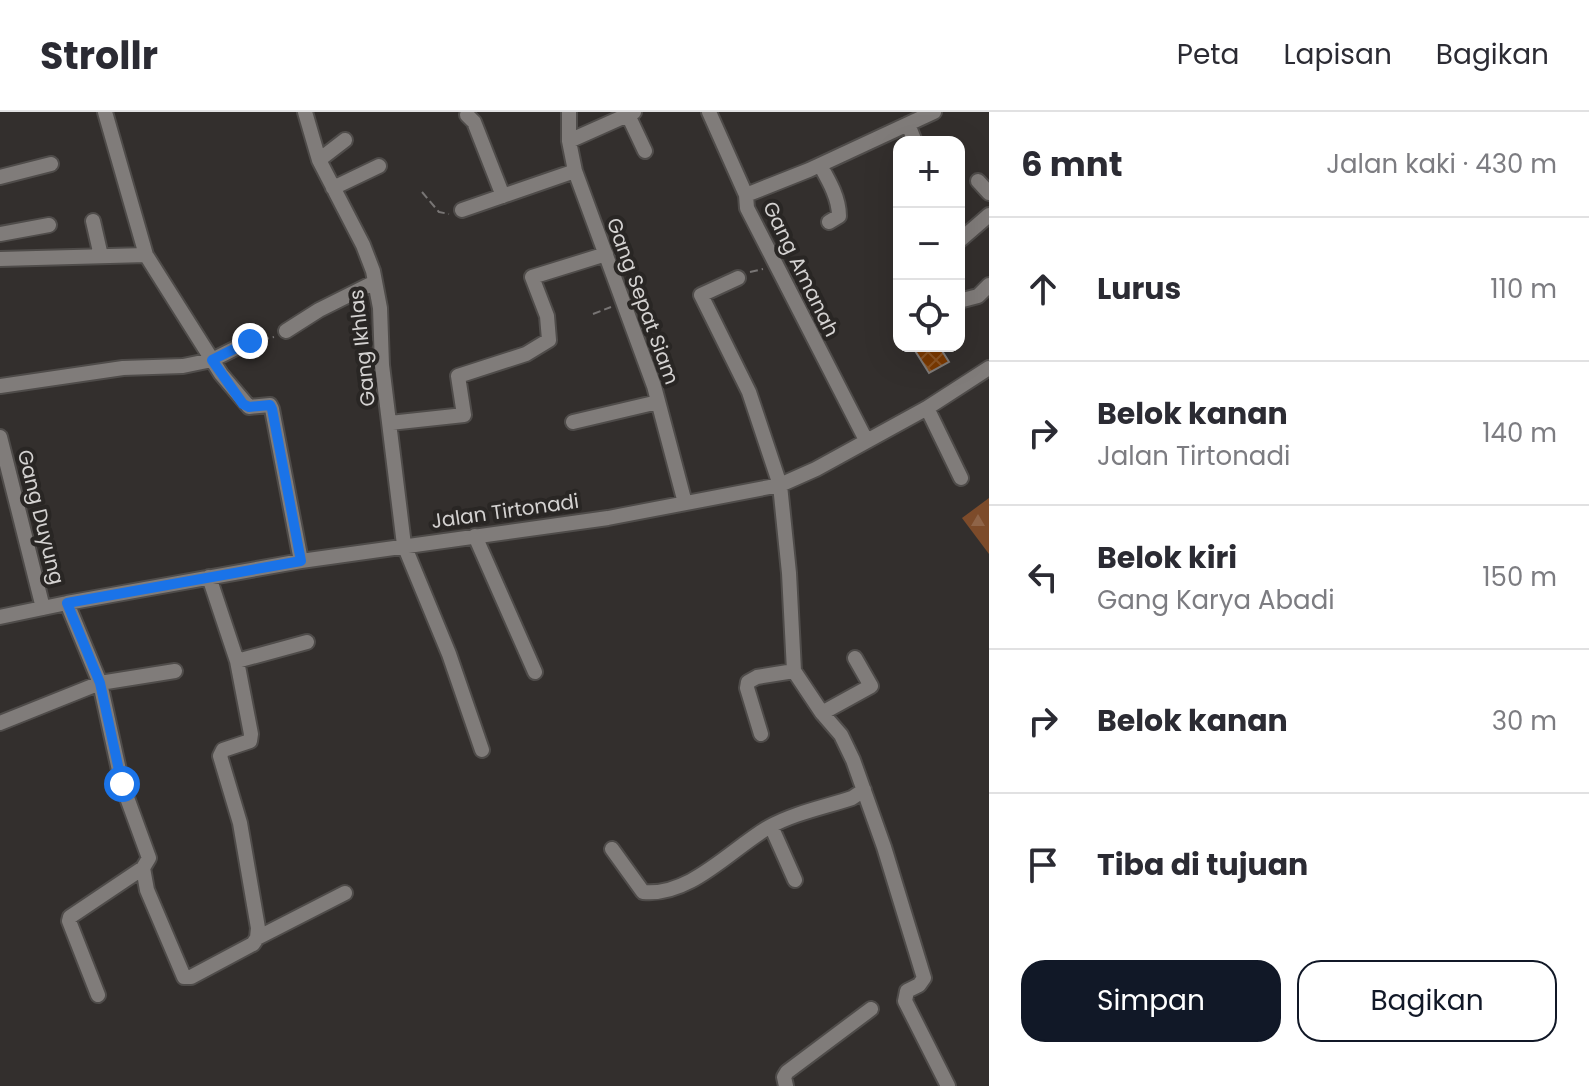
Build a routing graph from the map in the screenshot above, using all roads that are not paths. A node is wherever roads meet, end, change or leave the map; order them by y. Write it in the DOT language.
graph roads {
  1 [pos="105,112"];
  2 [pos="305,112"];
  3 [pos="569,112"];
  4 [pos="709,112"];
  5 [pos="934,112"];
  6 [pos="631,113"];
  7 [pos="467,115"];
  8 [pos="908,124"];
  9 [pos="913,136"];
  10 [pos="345,140"];
  11 [pos="569,141"];
  12 [pos="645,151"];
  13 [pos="319,160"];
  14 [pos="51,164"];
  15 [pos="820,165"];
  16 [pos="379,166"];
  17 [pos="575,171"];
  18 [pos="0,177"];
  19 [pos="978,181"];
  20 [pos="333,188"];
  21 [pos="989,193"];
  22 [pos="746,195"];
  23 [pos="503,196"];
  24 [pos="462,210"];
  25 [pos="989,215"];
  26 [pos="93,221"];
  27 [pos="829,222"];
  28 [pos="49,225"];
  29 [pos="0,234"];
  30 [pos="965,236"];
  31 [pos="606,254"];
  32 [pos="146,255"];
  33 [pos="101,256"];
  34 [pos="0,259"];
  35 [pos="738,278"];
  36 [pos="375,282"];
  37 [pos="989,285"];
  38 [pos="965,299"];
  39 [pos="286,331"];
  40 [pos="250,341"];
  41 [pos="212,360"];
  42 [pos="989,368"];
  43 [pos="0,386"];
  44 [pos="658,402"];
  45 [pos="927,408"];
  46 [pos="573,422"];
  47 [pos="390,423"];
  48 [pos="0,437"];
  49 [pos="866,440"];
  50 [pos="961,478"];
  51 [pos="780,485"];
  52 [pos="685,503"];
  53 [pos="475,536"];
  54 [pos="404,545"];
  55 [pos="301,561"];
  56 [pos="209,577"];
  57 [pos="67,603"];
  58 [pos="43,608"];
  59 [pos="0,617"];
  60 [pos="307,642"];
  61 [pos="855,658"];
  62 [pos="237,661"];
  63 [pos="175,671"];
  64 [pos="794,671"];
  65 [pos="535,672"];
  66 [pos="100,683"];
  67 [pos="822,713"];
  68 [pos="0,723"];
  69 [pos="761,734"];
  70 [pos="482,750"];
  71 [pos="864,790"];
  72 [pos="771,826"];
  73 [pos="612,849"];
  74 [pos="143,868"];
  75 [pos="795,880"];
  76 [pos="345,893"];
  77 [pos="257,938"];
  78 [pos="98,995"];
  79 [pos="871,1009"];
  80 [pos="786,1086"];
  81 [pos="948,1086"];
  1 -- 32 [label="street"];
  2 -- 13 [label="street, Gang Ikhlas"];
  3 -- 11 [label="street, Gang Sepat Siam"];
  4 -- 22 [label="street, Gang Amanah"];
  5 -- 8 [label="street"];
  6 -- 11 [label="street"];
  6 -- 12 [label="street"];
  7 -- 23 [label="street"];
  8 -- 9 [label="street"];
  8 -- 15 [label="street"];
  10 -- 13 [label="street"];
  11 -- 17 [label="street, Gang Sepat Siam"];
  13 -- 20 [label="street, Gang Ikhlas"];
  14 -- 18 [label="street"];
  15 -- 22 [label="street"];
  15 -- 27 [label="street"];
  16 -- 20 [label="street"];
  17 -- 23 [label="street"];
  17 -- 31 [label="street, Gang Sepat Siam"];
  19 -- 21 [label="street"];
  20 -- 36 [label="street, Gang Ikhlas"];
  22 -- 49 [label="street, Gang Amanah"];
  23 -- 24 [label="street"];
  25 -- 30 [label="street"];
  26 -- 33 [label="street"];
  28 -- 29 [label="street"];
  31 -- 44 [label="street, Gang Sepat Siam"];
  31 -- 47 [label="street"];
  32 -- 33 [label="street"];
  32 -- 41 [label="street"];
  33 -- 34 [label="street"];
  35 -- 51 [label="street"];
  36 -- 39 [label="street"];
  36 -- 47 [label="street, Gang Ikhlas"];
  37 -- 38 [label="street"];
  40 -- 41 [label="street"];
  41 -- 43 [label="street"];
  41 -- 55 [label="street"];
  42 -- 45 [label="street, Jalan Tirtonadi"];
  44 -- 46 [label="street"];
  44 -- 52 [label="street, Gang Sepat Siam"];
  45 -- 49 [label="street, Jalan Tirtonadi"];
  45 -- 50 [label="street"];
  47 -- 54 [label="street, Gang Ikhlas"];
  48 -- 58 [label="street, Gang Duyung"];
  49 -- 51 [label="street, Jalan Tirtonadi"];
  51 -- 52 [label="street, Jalan Tirtonadi"];
  51 -- 64 [label="street"];
  52 -- 53 [label="street, Jalan Tirtonadi"];
  53 -- 54 [label="street, Jalan Tirtonadi"];
  53 -- 65 [label="street"];
  54 -- 55 [label="street, Jalan Tirtonadi"];
  54 -- 70 [label="street, Gang Ikhlas"];
  55 -- 56 [label="street, Jalan Tirtonadi"];
  56 -- 57 [label="street, Jalan Tirtonadi"];
  56 -- 62 [label="street"];
  57 -- 58 [label="street, Jalan Tirtonadi"];
  57 -- 66 [label="street"];
  58 -- 59 [label="street, Jalan Tirtonadi"];
  60 -- 62 [label="street"];
  61 -- 67 [label="street"];
  62 -- 77 [label="street"];
  63 -- 66 [label="street"];
  64 -- 67 [label="street"];
  64 -- 69 [label="street"];
  66 -- 68 [label="street"];
  66 -- 74 [label="street"];
  67 -- 71 [label="street"];
  71 -- 72 [label="street"];
  71 -- 81 [label="street"];
  72 -- 73 [label="street"];
  72 -- 75 [label="street"];
  74 -- 77 [label="street"];
  74 -- 78 [label="street"];
  76 -- 77 [label="street"];
  79 -- 80 [label="street"];
}
